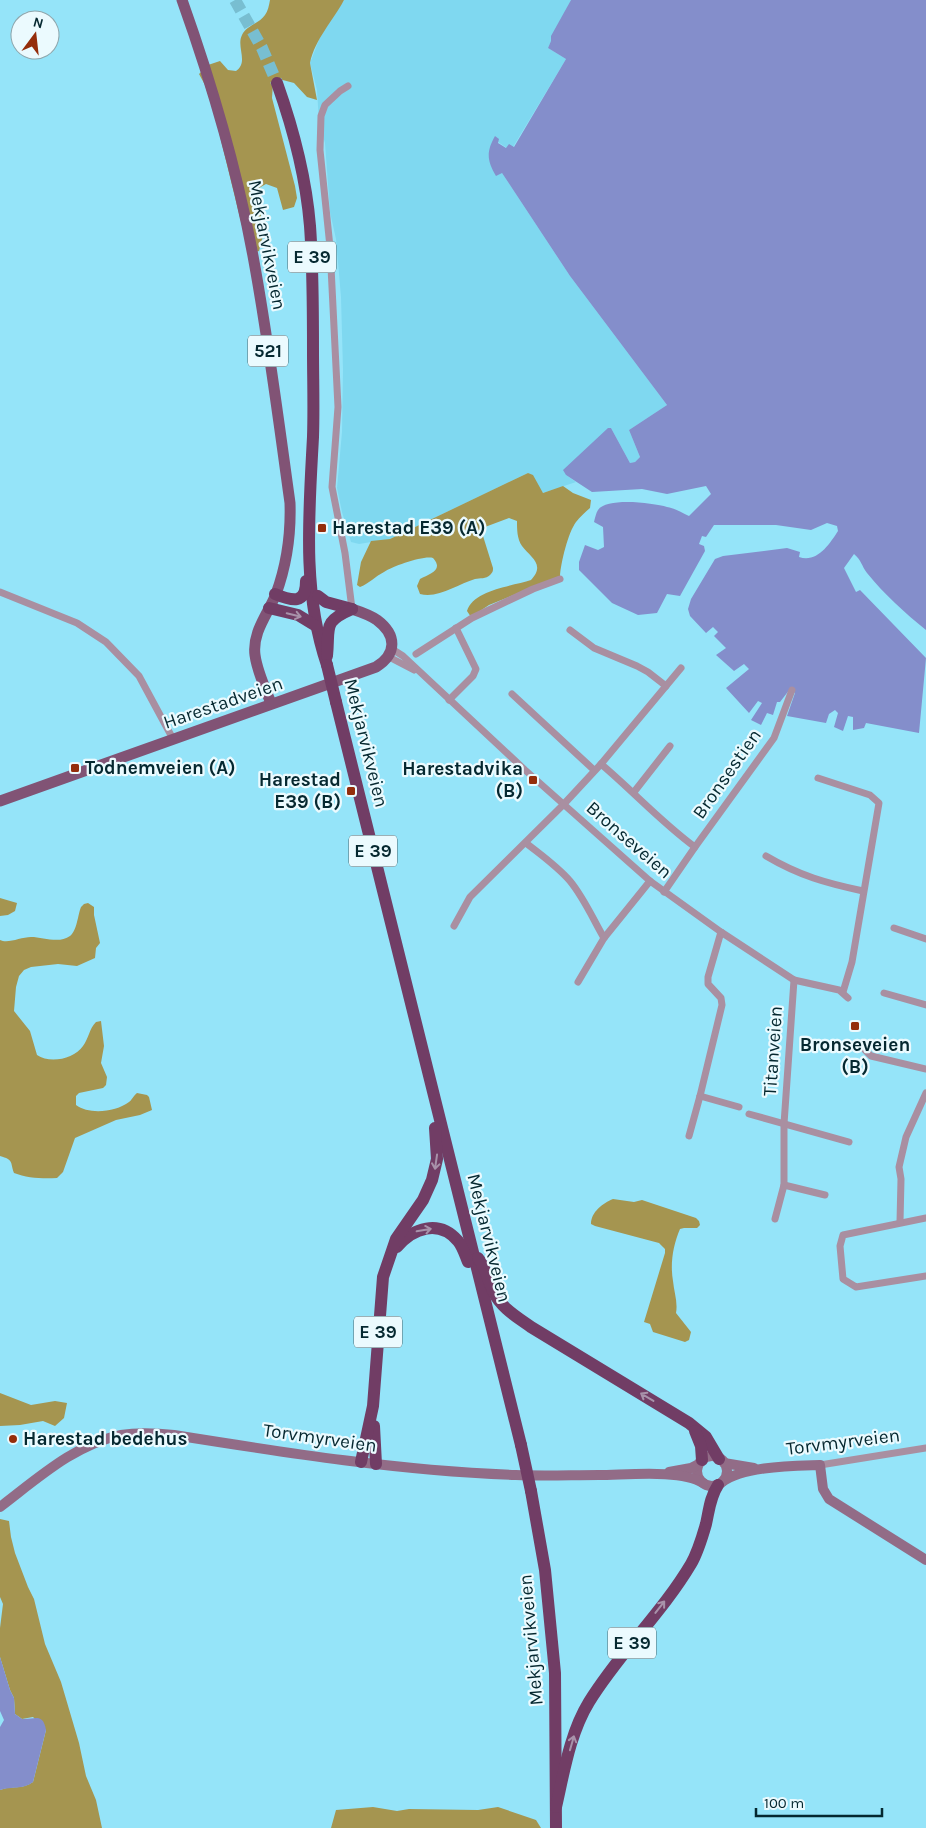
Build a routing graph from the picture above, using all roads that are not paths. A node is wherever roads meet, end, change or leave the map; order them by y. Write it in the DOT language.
graph roads {
  1 [pos="182,0"];
  2 [pos="277,83"];
  3 [pos="348,86"];
  4 [pos="313,436"];
  5 [pos="310,567"];
  6 [pos="560,579"];
  7 [pos="0,592"];
  8 [pos="275,594"];
  9 [pos="315,598"];
  10 [pos="269,608"];
  11 [pos="352,609"];
  12 [pos="316,626"];
  13 [pos="456,628"];
  14 [pos="570,630"];
  15 [pos="390,653"];
  16 [pos="416,654"];
  17 [pos="327,661"];
  18 [pos="681,668"];
  19 [pos="666,686"];
  20 [pos="792,690"];
  21 [pos="512,694"];
  22 [pos="449,700"];
  23 [pos="271,703"];
  24 [pos="173,739"];
  25 [pos="670,746"];
  26 [pos="601,764"];
  27 [pos="594,770"];
  28 [pos="818,778"];
  29 [pos="634,792"];
  30 [pos="0,801"];
  31 [pos="563,805"];
  32 [pos="526,843"];
  33 [pos="695,847"];
  34 [pos="766,856"];
  35 [pos="650,881"];
  36 [pos="863,891"];
  37 [pos="664,892"];
  38 [pos="454,926"];
  39 [pos="894,928"];
  40 [pos="721,932"];
  41 [pos="604,938"];
  42 [pos="926,939"];
  43 [pos="794,980"];
  44 [pos="578,982"];
  45 [pos="884,993"];
  46 [pos="926,1006"];
  47 [pos="865,1050"];
  48 [pos="926,1069"];
  49 [pos="926,1093"];
  50 [pos="434,1096"];
  51 [pos="700,1096"];
  52 [pos="739,1108"];
  53 [pos="749,1114"];
  54 [pos="784,1124"];
  55 [pos="689,1136"];
  56 [pos="849,1142"];
  57 [pos="784,1185"];
  58 [pos="825,1195"];
  59 [pos="926,1218"];
  60 [pos="775,1219"];
  61 [pos="900,1222"];
  62 [pos="473,1253"];
  63 [pos="388,1260"];
  64 [pos="926,1276"];
  65 [pos="479,1279"];
  66 [pos="373,1406"];
  67 [pos="689,1422"];
  68 [pos="926,1448"];
  69 [pos="722,1461"];
  70 [pos="361,1462"];
  71 [pos="700,1462"];
  72 [pos="376,1464"];
  73 [pos="820,1465"];
  74 [pos="765,1469"];
  75 [pos="656,1474"];
  76 [pos="703,1483"];
  77 [pos="720,1483"];
  78 [pos="0,1507"];
  79 [pos="926,1560"];
  80 [pos="556,1807"];
  81 [pos="556,1828"];
  1 -- 8 [label="main road, Mekjarvikveien / 521"];
  2 -- 4 [label="highway, E 39"];
  3 -- 11 [label="street"];
  4 -- 5 [label="highway, E 39"];
  4 -- 9 [label="highway, E 39"];
  5 -- 8 [label="highway, E 39"];
  5 -- 9 [label="highway, E 39"];
  6 -- 13 [label="street"];
  7 -- 24 [label="street"];
  8 -- 10 [label="main road, Mekjarvikveien / 521"];
  9 -- 11 [label="highway"];
  9 -- 12 [label="highway, Mekjarvikveien / E 39"];
  9 -- 17 [label="highway, Mekjarvikveien / E 39"];
  10 -- 12 [label="highway, one-way"];
  10 -- 23 [label="main road, Mekjarvikveien / 521"];
  11 -- 15 [label="main road"];
  11 -- 17 [label="highway, E 39"];
  12 -- 17 [label="highway, Mekjarvikveien / E 39"];
  13 -- 16 [label="street"];
  13 -- 22 [label="street"];
  14 -- 19 [label="street"];
  15 -- 22 [label="street, Bronseveien"];
  15 -- 23 [label="main road, Harestadveien"];
  17 -- 50 [label="highway, Mekjarvikveien / E 39, bridge"];
  18 -- 19 [label="street"];
  19 -- 26 [label="street"];
  20 -- 33 [label="street, Bronsestien"];
  21 -- 27 [label="street"];
  22 -- 31 [label="street, Bronseveien"];
  23 -- 24 [label="main road, Harestadveien"];
  24 -- 30 [label="main road, Harestadveien"];
  25 -- 29 [label="street"];
  26 -- 27 [label="street"];
  26 -- 29 [label="street, Bronsestien"];
  27 -- 31 [label="street"];
  28 -- 36 [label="street, Bronseveien"];
  29 -- 33 [label="street, Bronsestien"];
  31 -- 32 [label="street"];
  31 -- 35 [label="street, Bronseveien"];
  32 -- 38 [label="street"];
  32 -- 41 [label="street"];
  33 -- 37 [label="street, Bronsestien"];
  34 -- 36 [label="street"];
  35 -- 37 [label="street, Bronseveien"];
  35 -- 41 [label="street"];
  36 -- 43 [label="street, Bronseveien"];
  37 -- 40 [label="street, Bronseveien"];
  39 -- 42 [label="street"];
  40 -- 43 [label="street, Bronseveien"];
  40 -- 51 [label="street"];
  41 -- 44 [label="street"];
  43 -- 54 [label="street, Titanveien"];
  45 -- 46 [label="street"];
  47 -- 48 [label="street"];
  49 -- 61 [label="street"];
  50 -- 62 [label="highway, Mekjarvikveien / E 39"];
  50 -- 63 [label="highway, E 39, one-way"];
  51 -- 52 [label="street"];
  51 -- 55 [label="street"];
  53 -- 54 [label="street, Titanveien"];
  54 -- 56 [label="street, Titanveien"];
  54 -- 57 [label="street, Titanveien"];
  57 -- 58 [label="street"];
  57 -- 60 [label="street, Titanveien"];
  59 -- 61 [label="street"];
  61 -- 64 [label="street"];
  62 -- 65 [label="highway, Mekjarvikveien / E 39"];
  67 -- 62 [label="highway, E 39, one-way"];
  63 -- 65 [label="highway, E 39, one-way"];
  63 -- 66 [label="highway, E 39"];
  65 -- 80 [label="highway, Mekjarvikveien / E 39, bridge"];
  66 -- 70 [label="highway, E 39"];
  66 -- 72 [label="highway, E 39"];
  67 -- 69 [label="highway, E 39"];
  67 -- 71 [label="highway"];
  68 -- 73 [label="street, Torvmyrveien"];
  69 -- 71 [label="main road"];
  69 -- 74 [label="main road, Torvmyrveien"];
  69 -- 77 [label="main road"];
  70 -- 72 [label="main road, Torvmyrveien"];
  70 -- 78 [label="main road, Torvmyrveien"];
  71 -- 75 [label="main road, Torvmyrveien"];
  71 -- 76 [label="main road"];
  72 -- 75 [label="main road, Torvmyrveien"];
  73 -- 74 [label="main road, Torvmyrveien"];
  73 -- 79 [label="main road"];
  74 -- 77 [label="main road, Torvmyrveien"];
  75 -- 76 [label="main road, Torvmyrveien"];
  76 -- 77 [label="main road"];
  80 -- 77 [label="highway, E 39, one-way"];
  80 -- 81 [label="highway, Mekjarvikveien / E 39"];
}
